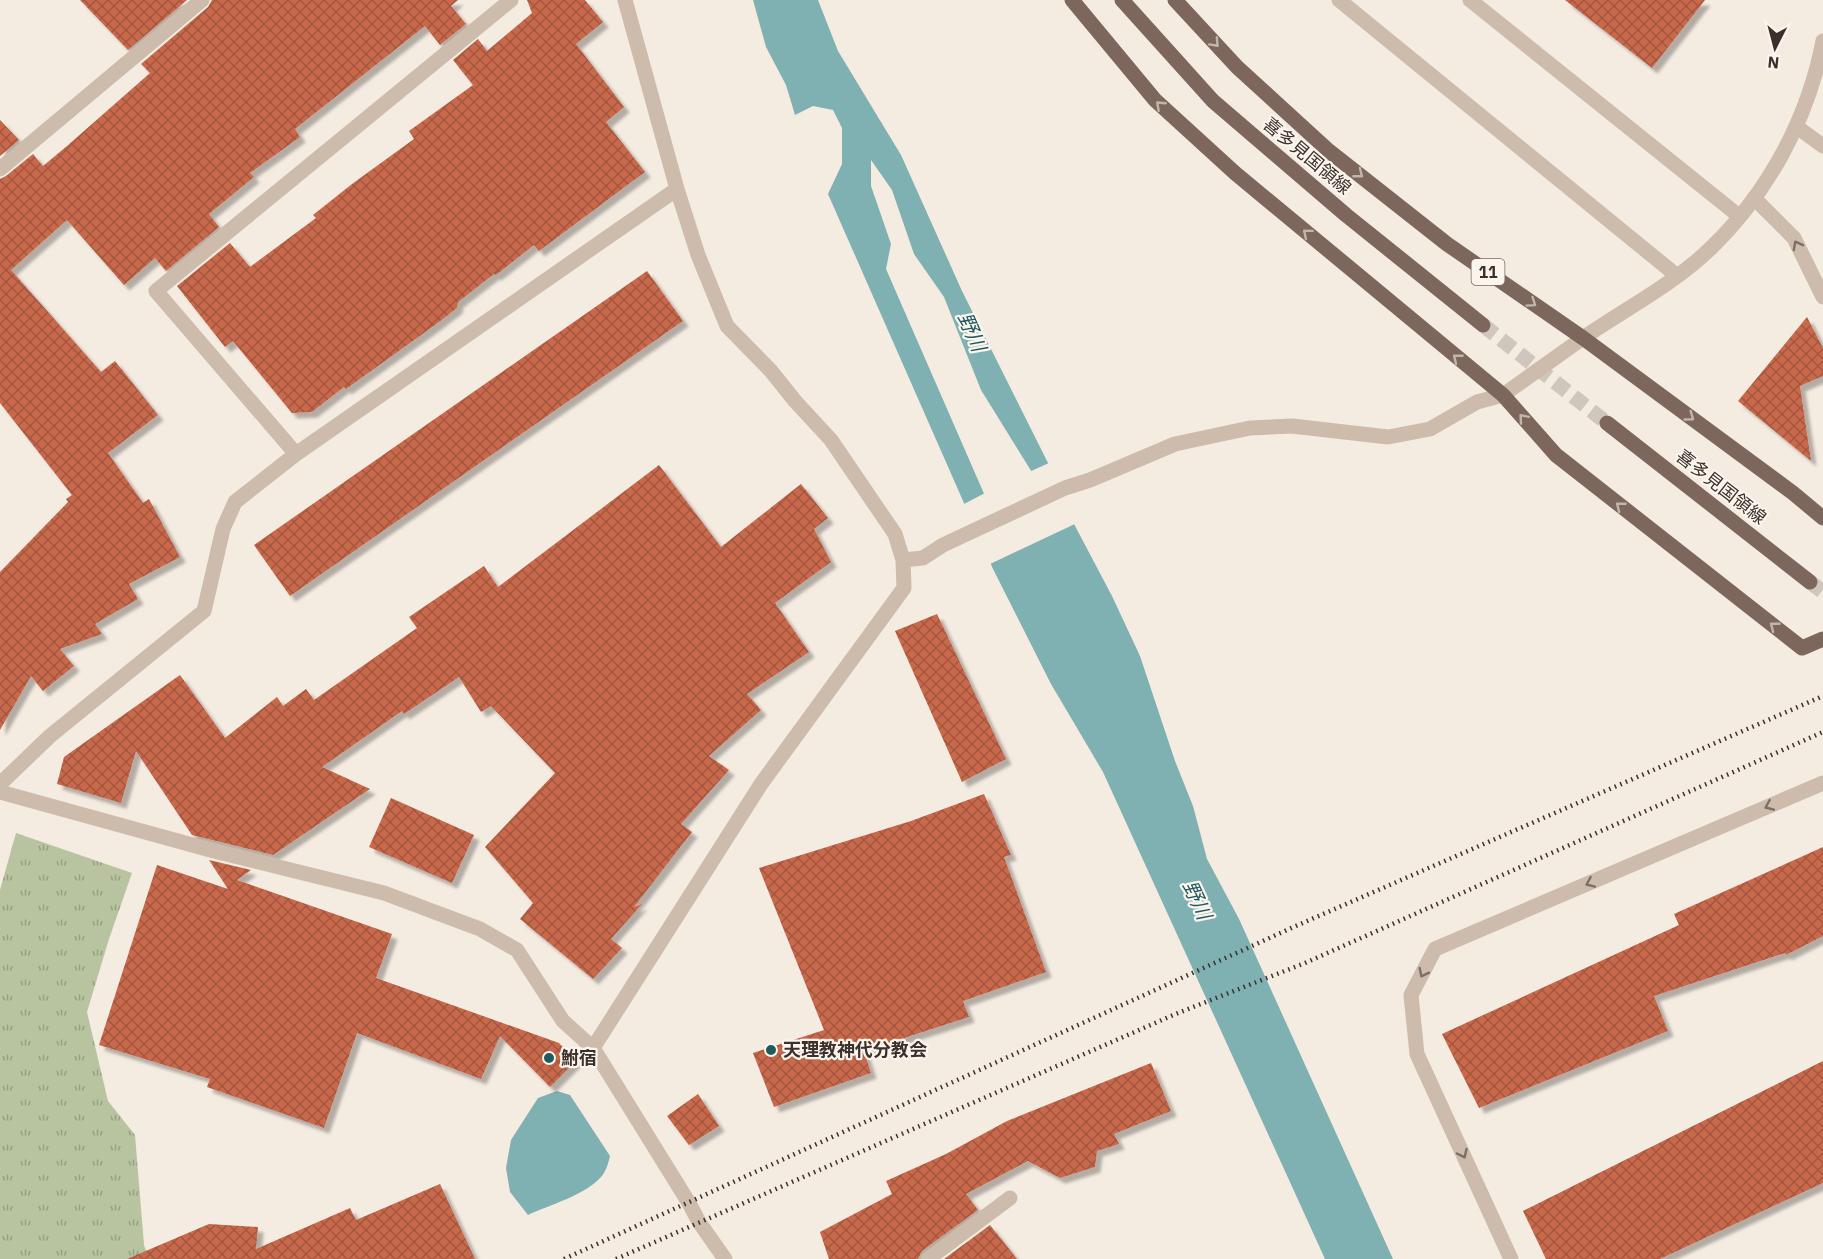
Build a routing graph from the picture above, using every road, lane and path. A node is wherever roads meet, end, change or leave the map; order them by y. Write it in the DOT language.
graph roads {
  1 [pos="202,0"];
  2 [pos="511,0"];
  3 [pos="625,0"];
  4 [pos="1072,0"];
  5 [pos="1122,0"];
  6 [pos="1175,0"];
  7 [pos="1339,0"];
  8 [pos="1470,0"];
  9 [pos="1823,42"];
  10 [pos="1797,127"];
  11 [pos="1823,146"];
  12 [pos="0,168"];
  13 [pos="677,189"];
  14 [pos="1754,198"];
  15 [pos="1739,216"];
  16 [pos="1676,275"];
  17 [pos="1823,297"];
  18 [pos="1483,325"];
  19 [pos="1583,338"];
  20 [pos="1503,395"];
  21 [pos="1607,423"];
  22 [pos="296,454"];
  23 [pos="1823,518"];
  24 [pos="903,560"];
  25 [pos="1810,582"];
  26 [pos="1823,639"];
  27 [pos="1823,783"];
  28 [pos="0,784"];
  29 [pos="0,792"];
  30 [pos="593,1048"];
  31 [pos="1010,1197"];
  32 [pos="721,1258"];
  33 [pos="928,1259"];
  34 [pos="1511,1259"];
  1 -- 12 [label="street"];
  2 -- 22 [label="street"];
  3 -- 13 [label="street"];
  20 -- 4 [label="main road, one-way"];
  5 -- 18 [label="main road, 喜多見国領線 / 11"];
  6 -- 19 [label="main road, 11, one-way"];
  7 -- 16 [label="street"];
  8 -- 15 [label="street"];
  9 -- 10 [label="street"];
  10 -- 11 [label="street"];
  10 -- 14 [label="street"];
  13 -- 22 [label="street"];
  13 -- 24 [label="street"];
  14 -- 15 [label="street"];
  17 -- 14 [label="street, one-way"];
  15 -- 16 [label="street"];
  16 -- 19 [label="street"];
  19 -- 20 [label="street"];
  19 -- 23 [label="main road, 11, one-way"];
  20 -- 24 [label="street"];
  26 -- 20 [label="main road, one-way"];
  21 -- 25 [label="main road, 喜多見国領線"];
  22 -- 28 [label="street"];
  24 -- 30 [label="street"];
  27 -- 34 [label="street, one-way"];
  29 -- 30 [label="street"];
  30 -- 32 [label="street"];
  31 -- 33 [label="street"];
}
